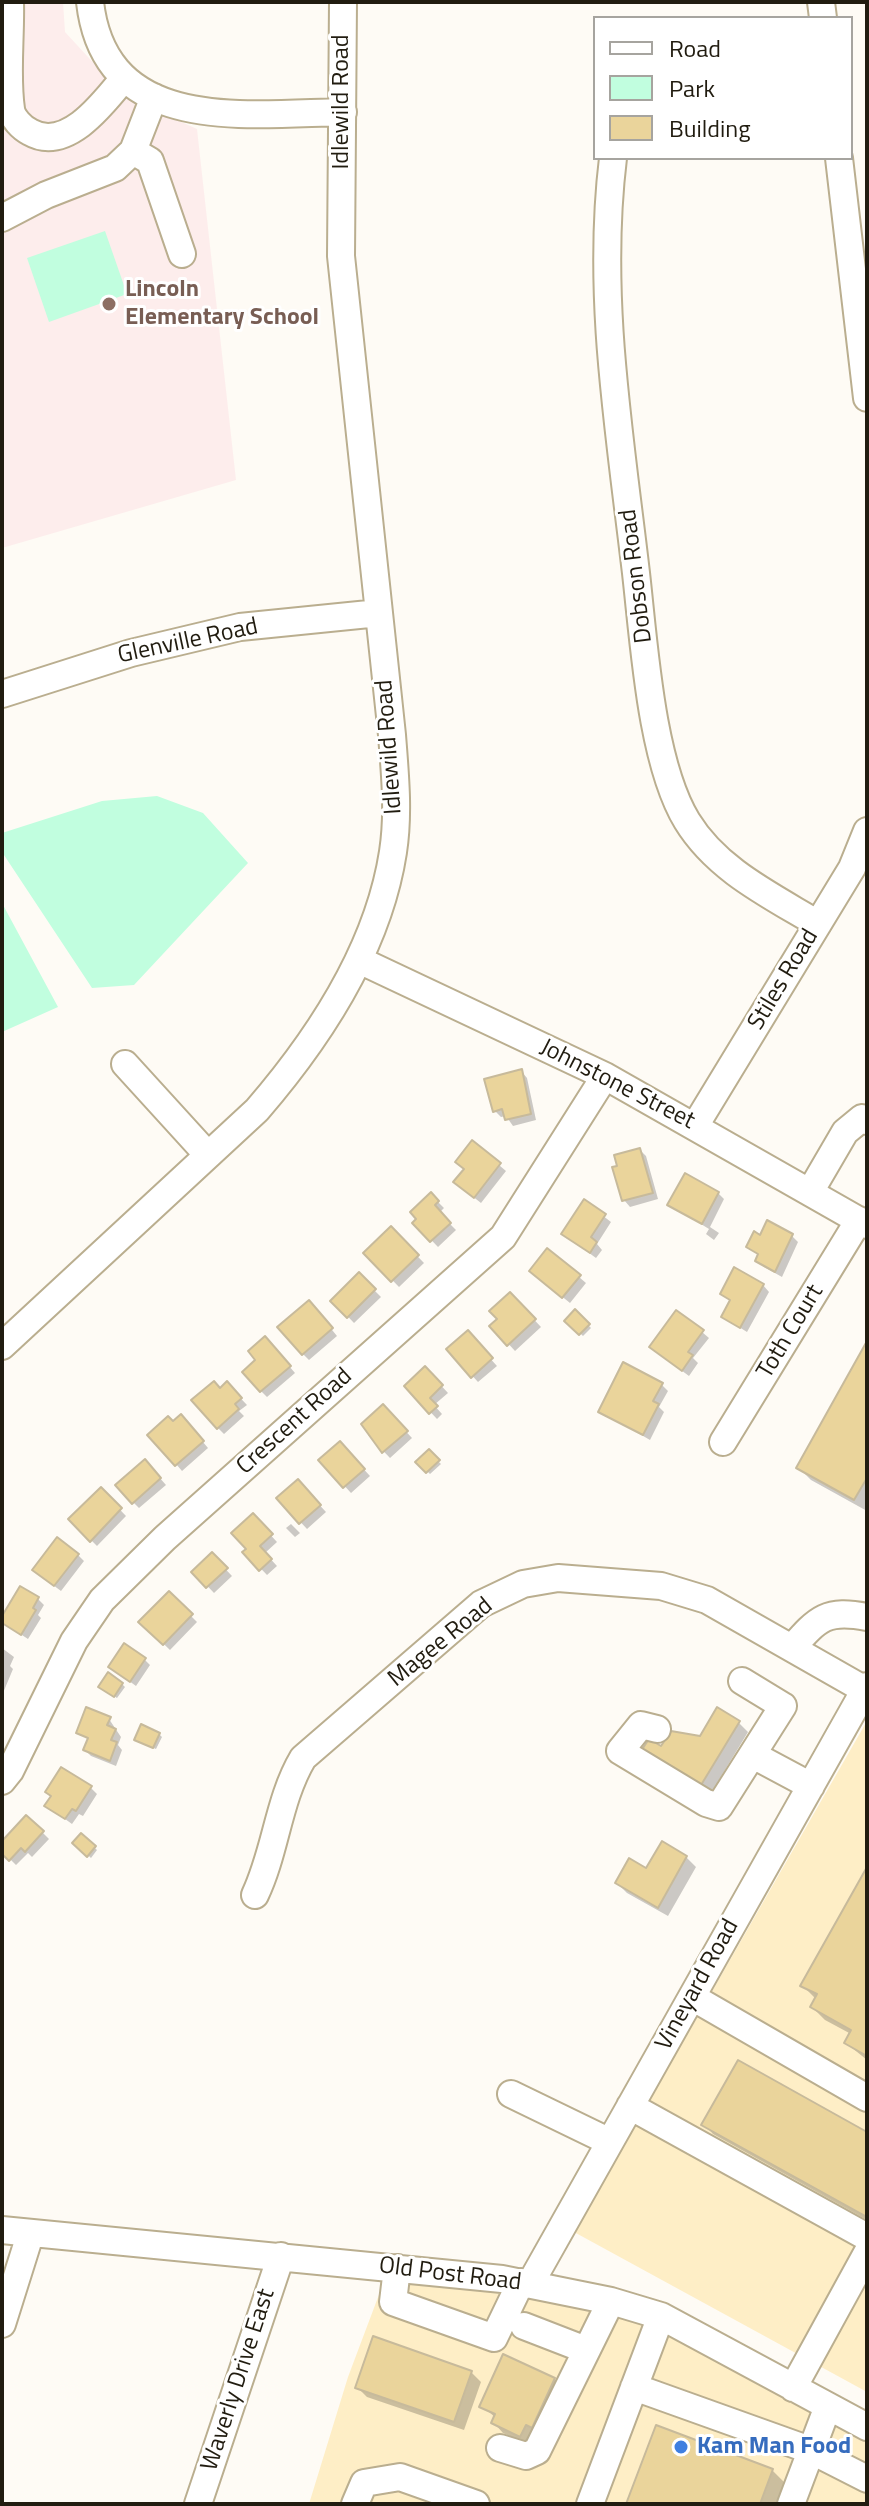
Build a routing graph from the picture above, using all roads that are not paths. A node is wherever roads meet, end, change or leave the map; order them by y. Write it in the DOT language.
graph roads {
  1 [pos="10,2"];
  2 [pos="90,2"];
  3 [pos="343,2"];
  4 [pos="124,78"];
  5 [pos="154,97"];
  6 [pos="343,112"];
  7 [pos="133,151"];
  8 [pos="613,160"];
  9 [pos="839,160"];
  10 [pos="2,218"];
  11 [pos="182,254"];
  12 [pos="867,398"];
  13 [pos="379,613"];
  14 [pos="2,694"];
  15 [pos="867,831"];
  16 [pos="818,924"];
  17 [pos="359,960"];
  18 [pos="125,1064"];
  19 [pos="605,1076"];
  20 [pos="867,1121"];
  21 [pos="695,1126"];
  22 [pos="207,1154"];
  23 [pos="810,1192"];
  24 [pos="863,1223"];
  25 [pos="2,1346"];
  26 [pos="723,1442"];
  27 [pos="867,1617"];
  28 [pos="792,1648"];
  29 [pos="742,1681"];
  30 [pos="866,1688"];
  31 [pos="657,1729"];
  32 [pos="753,1755"];
  33 [pos="2,1781"];
  34 [pos="811,1786"];
  35 [pos="255,1895"];
  36 [pos="692,1997"];
  37 [pos="511,2094"];
  38 [pos="867,2098"];
  39 [pos="630,2106"];
  40 [pos="610,2142"];
  41 [pos="2,2230"];
  42 [pos="30,2235"];
  43 [pos="867,2237"];
  44 [pos="867,2253"];
  45 [pos="281,2256"];
  46 [pos="397,2268"];
  47 [pos="525,2283"];
  48 [pos="611,2301"];
  49 [pos="661,2316"];
  50 [pos="2,2324"];
  51 [pos="524,2326"];
  52 [pos="586,2350"];
  53 [pos="634,2387"];
  54 [pos="793,2388"];
  55 [pos="828,2406"];
  56 [pos="867,2427"];
  57 [pos="500,2448"];
  58 [pos="810,2450"];
  59 [pos="867,2479"];
  60 [pos="469,2503"];
  61 [pos="198,2504"];
  62 [pos="355,2504"];
  63 [pos="590,2504"];
  64 [pos="791,2504"];
  1 -- 4 [label="street"];
  2 -- 4 [label="street"];
  3 -- 6 [label="street, Idlewild Road"];
  4 -- 5 [label="street"];
  5 -- 6 [label="street"];
  5 -- 7 [label="street"];
  6 -- 13 [label="street, Idlewild Road"];
  7 -- 10 [label="street"];
  7 -- 11 [label="street"];
  8 -- 16 [label="street, Dobson Road"];
  9 -- 12 [label="street"];
  13 -- 14 [label="street, Glenville Road"];
  13 -- 17 [label="street, Idlewild Road"];
  15 -- 16 [label="street, Stiles Road"];
  16 -- 21 [label="street, Stiles Road"];
  17 -- 19 [label="street, Johnstone Street"];
  17 -- 22 [label="street, Idlewild Road"];
  18 -- 22 [label="street"];
  19 -- 21 [label="street, Johnstone Street"];
  19 -- 33 [label="street, Crescent Road"];
  20 -- 23 [label="street"];
  21 -- 23 [label="street, Johnstone Street"];
  22 -- 25 [label="street, Idlewild Road"];
  23 -- 24 [label="street, Johnstone Street"];
  24 -- 26 [label="street, Toth Court"];
  27 -- 28 [label="street"];
  28 -- 30 [label="street, Magee Road"];
  28 -- 35 [label="street, Magee Road"];
  29 -- 32 [label="street"];
  30 -- 34 [label="street, Vineyard Road"];
  31 -- 32 [label="street"];
  32 -- 34 [label="street"];
  34 -- 36 [label="street, Vineyard Road"];
  36 -- 38 [label="street"];
  36 -- 39 [label="street, Vineyard Road"];
  37 -- 40 [label="street"];
  39 -- 40 [label="street, Vineyard Road"];
  39 -- 43 [label="street"];
  40 -- 47 [label="street, Vineyard Road"];
  41 -- 42 [label="street, Old Post Road"];
  42 -- 45 [label="street, Old Post Road"];
  42 -- 50 [label="street"];
  44 -- 54 [label="street"];
  45 -- 46 [label="street, Old Post Road"];
  45 -- 61 [label="street, Waverly Drive East"];
  46 -- 47 [label="street, Old Post Road"];
  46 -- 47 [label="street, Vineyard Road"];
  47 -- 48 [label="street, Old Post Road"];
  48 -- 49 [label="street, Old Post Road"];
  48 -- 52 [label="street"];
  49 -- 53 [label="street"];
  49 -- 54 [label="street, Old Post Road"];
  51 -- 52 [label="street"];
  52 -- 57 [label="street"];
  53 -- 58 [label="street"];
  53 -- 63 [label="street"];
  54 -- 55 [label="street, Old Post Road"];
  55 -- 56 [label="street, Old Post Road"];
  55 -- 58 [label="street"];
  58 -- 59 [label="street"];
  58 -- 64 [label="street"];
  60 -- 62 [label="street"];
}
